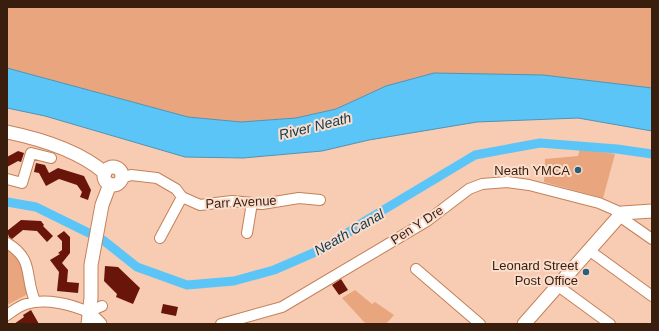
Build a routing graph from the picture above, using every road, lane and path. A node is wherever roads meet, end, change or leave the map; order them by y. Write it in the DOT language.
graph roads {
  1 [pos="7,132"];
  2 [pos="51,158"];
  3 [pos="108,178"];
  4 [pos="122,178"];
  5 [pos="7,179"];
  6 [pos="182,197"];
  7 [pos="320,200"];
  8 [pos="252,204"];
  9 [pos="652,211"];
  10 [pos="621,215"];
  11 [pos="247,234"];
  12 [pos="160,238"];
  13 [pos="652,239"];
  14 [pos="7,243"];
  15 [pos="590,251"];
  16 [pos="416,269"];
  17 [pos="558,286"];
  18 [pos="652,296"];
  19 [pos="35,301"];
  20 [pos="102,306"];
  21 [pos="7,315"];
  22 [pos="88,318"];
  23 [pos="528,323"];
  24 [pos="608,323"];
  25 [pos="100,324"];
  26 [pos="221,324"];
  27 [pos="480,324"];
  1 -- 3 [label="main road"];
  2 -- 5 [label="street"];
  3 -- 4 [label="main road"];
  3 -- 22 [label="main road"];
  4 -- 6 [label="street, Parr Avenue"];
  6 -- 8 [label="street, Parr Avenue"];
  6 -- 12 [label="street"];
  7 -- 8 [label="street, Parr Avenue"];
  8 -- 11 [label="street"];
  9 -- 10 [label="main road"];
  10 -- 13 [label="street, Pen Y Dre"];
  10 -- 15 [label="main road"];
  10 -- 26 [label="street, Pen Y Dre"];
  14 -- 19 [label="street"];
  15 -- 17 [label="main road"];
  15 -- 18 [label="street"];
  16 -- 27 [label="street"];
  17 -- 23 [label="main road"];
  17 -- 24 [label="street"];
  19 -- 21 [label="street"];
  19 -- 22 [label="street"];
  20 -- 22 [label="street"];
  22 -- 25 [label="main road"];
}
